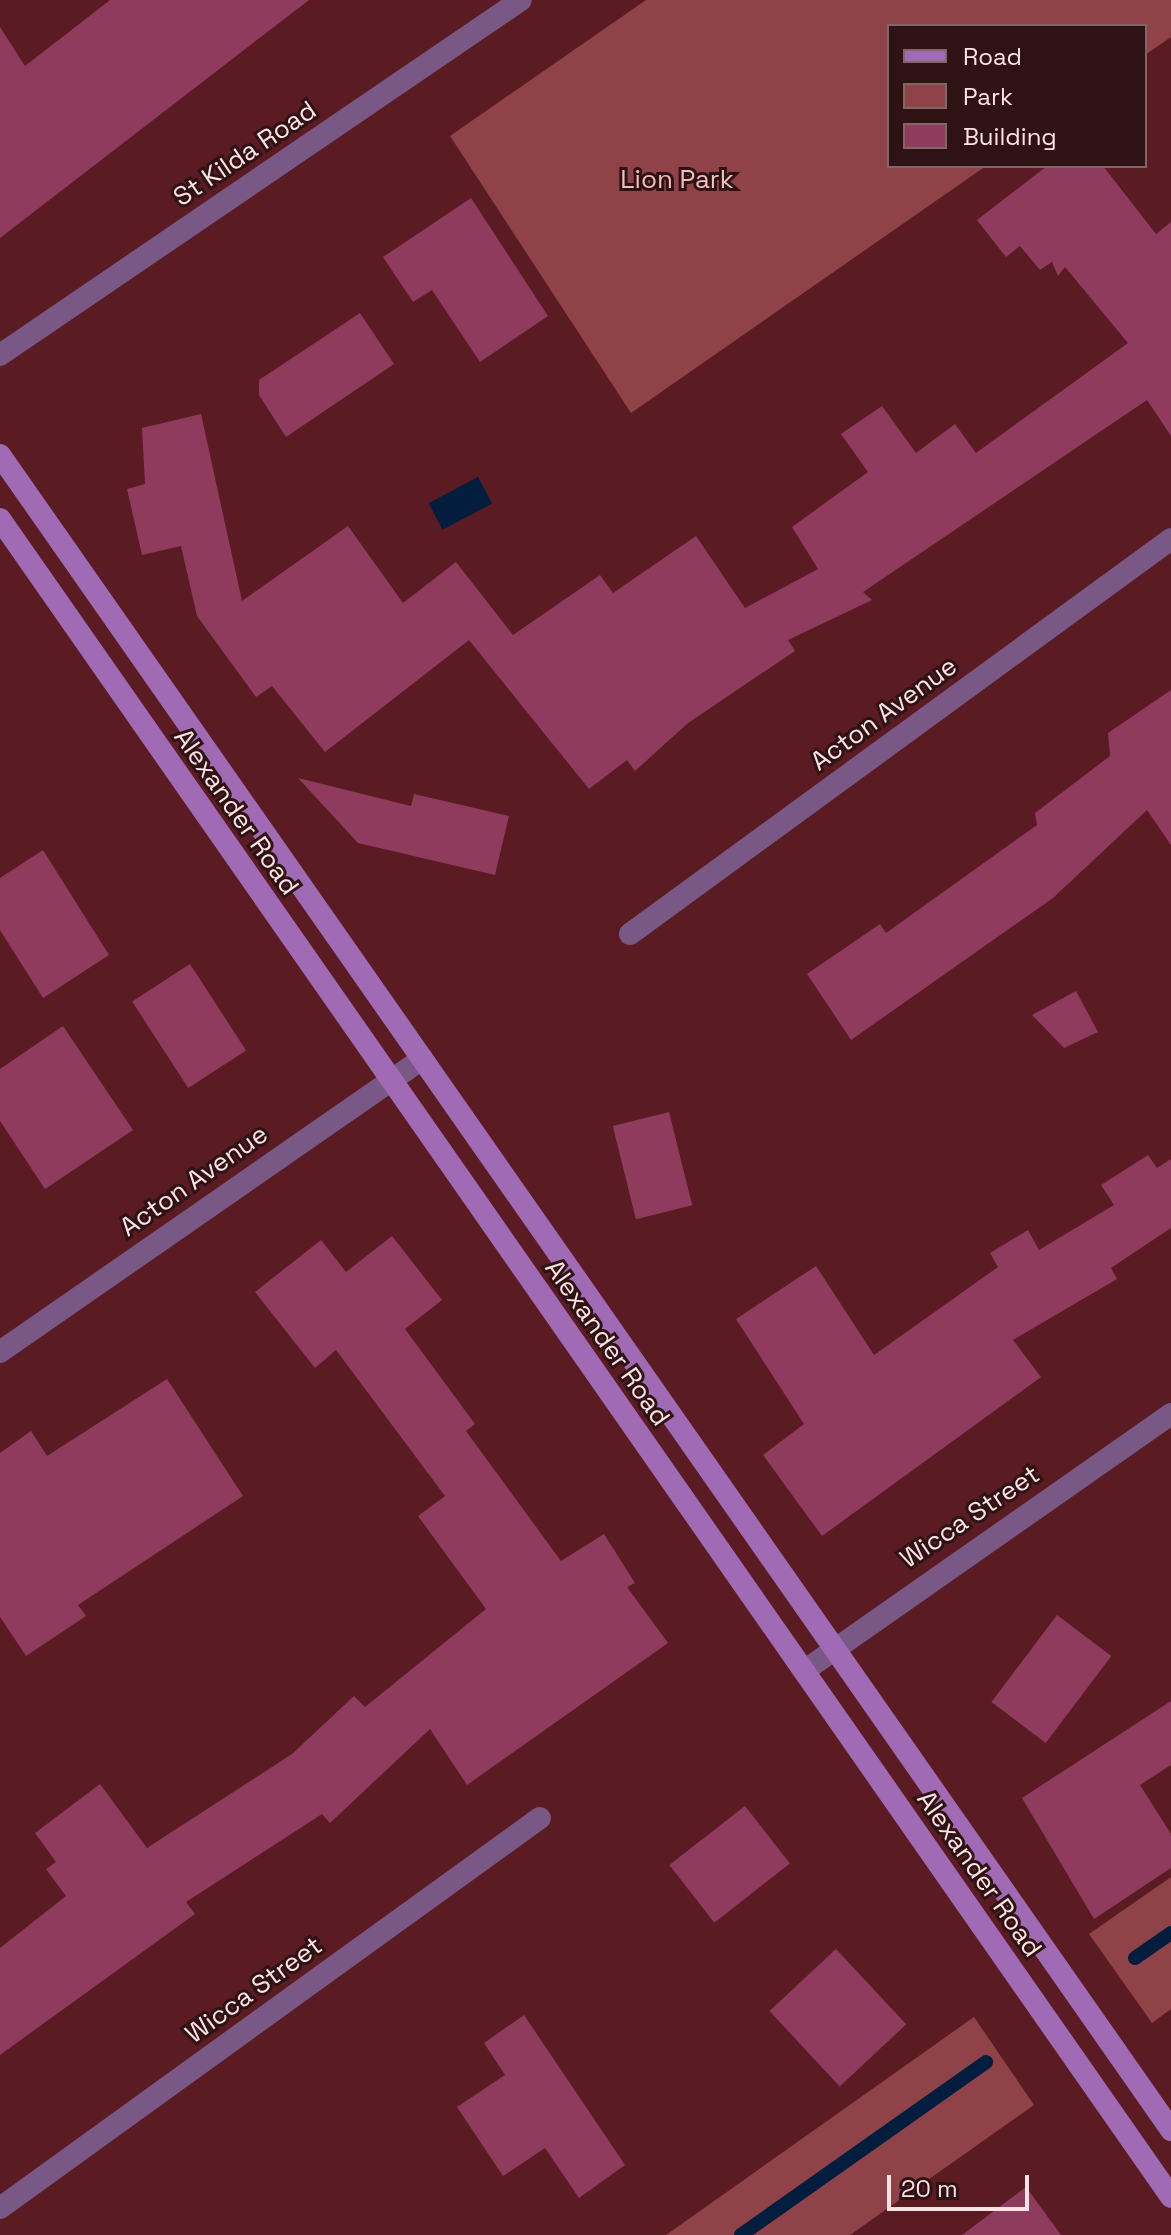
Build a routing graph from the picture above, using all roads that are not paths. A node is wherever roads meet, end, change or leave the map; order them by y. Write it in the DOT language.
graph roads {
  1 [pos="521,0"];
  2 [pos="0,355"];
  3 [pos="0,455"];
  4 [pos="0,519"];
  5 [pos="1171,539"];
  6 [pos="630,934"];
  7 [pos="422,1059"];
  8 [pos="391,1080"];
  9 [pos="0,1352"];
  10 [pos="1171,1414"];
  11 [pos="834,1646"];
  12 [pos="804,1671"];
  13 [pos="540,1818"];
  14 [pos="1171,2130"];
  15 [pos="1171,2197"];
  16 [pos="0,2208"];
  1 -- 2 [label="street, St Kilda Road"];
  3 -- 7 [label="main road, Alexander Road"];
  4 -- 8 [label="main road, Alexander Road"];
  5 -- 6 [label="street, Acton Avenue"];
  7 -- 8 [label="street, Acton Avenue"];
  7 -- 11 [label="main road, Alexander Road"];
  8 -- 9 [label="street, Acton Avenue"];
  8 -- 12 [label="main road, Alexander Road"];
  10 -- 11 [label="street, Wicca Street"];
  11 -- 12 [label="street, Wicca Street"];
  11 -- 14 [label="main road, Alexander Road"];
  12 -- 15 [label="main road, Alexander Road"];
  13 -- 16 [label="street, Wicca Street"];
}
